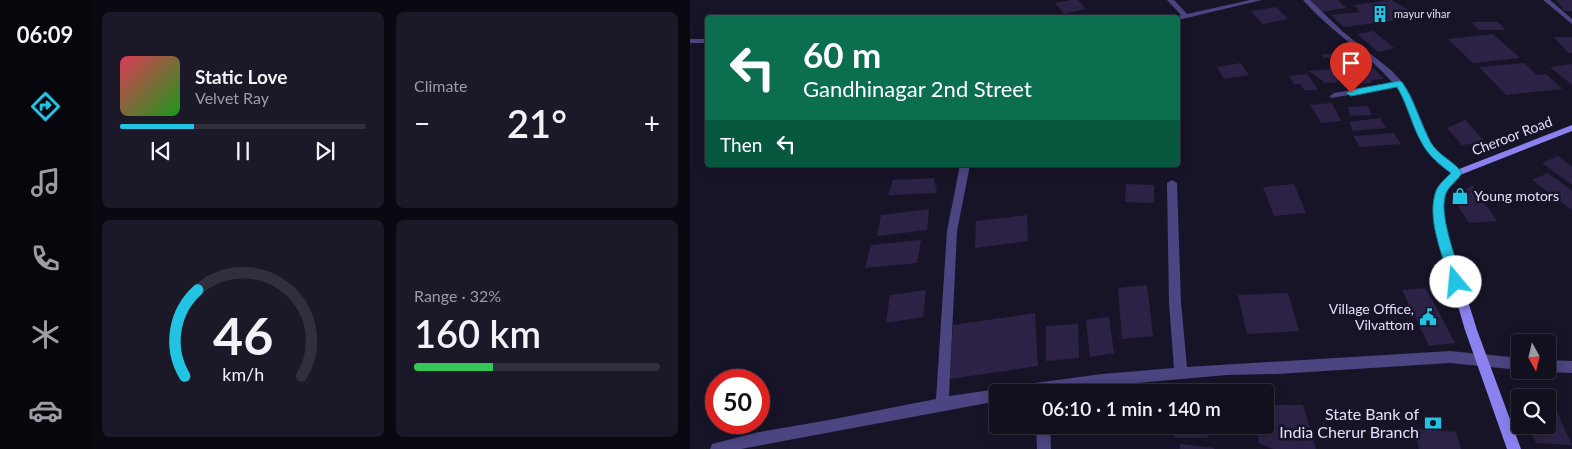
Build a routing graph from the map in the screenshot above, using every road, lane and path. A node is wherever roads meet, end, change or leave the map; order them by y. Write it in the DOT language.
graph roads {
  1 [pos="1170,0"];
  2 [pos="1259,0"];
  3 [pos="1306,0"];
  4 [pos="1546,0"];
  5 [pos="1180,15"];
  6 [pos="1181,17"];
  7 [pos="1572,22"];
  8 [pos="705,40"];
  9 [pos="690,41"];
  10 [pos="1399,84"];
  11 [pos="1334,96"];
  12 [pos="1572,128"];
  13 [pos="965,167"];
  14 [pos="1457,173"];
  15 [pos="1172,183"];
  16 [pos="1483,361"];
  17 [pos="1511,363"];
  18 [pos="1556,366"];
  19 [pos="1572,367"];
  20 [pos="1181,373"];
  21 [pos="1078,384"];
  22 [pos="989,396"];
  23 [pos="942,403"];
  24 [pos="1043,434"];
  25 [pos="758,444"];
  26 [pos="717,449"];
  27 [pos="1044,449"];
  28 [pos="1514,449"];
  1 -- 5 [label="street"];
  2 -- 6 [label="street"];
  3 -- 10 [label="street"];
  4 -- 7 [label="street"];
  8 -- 9 [label="street"];
  10 -- 11 [label="street"];
  10 -- 14 [label="street"];
  12 -- 14 [label="main road, Cheroor Road"];
  13 -- 23 [label="street"];
  14 -- 16 [label="main road, Cheroor Road"];
  15 -- 20 [label="street"];
  16 -- 17 [label="street"];
  16 -- 20 [label="street"];
  16 -- 28 [label="main road, Cheroor Road"];
  18 -- 19 [label="street"];
  20 -- 21 [label="street"];
  22 -- 23 [label="street"];
  23 -- 25 [label="street"];
  24 -- 27 [label="street"];
  25 -- 26 [label="street"];
}
